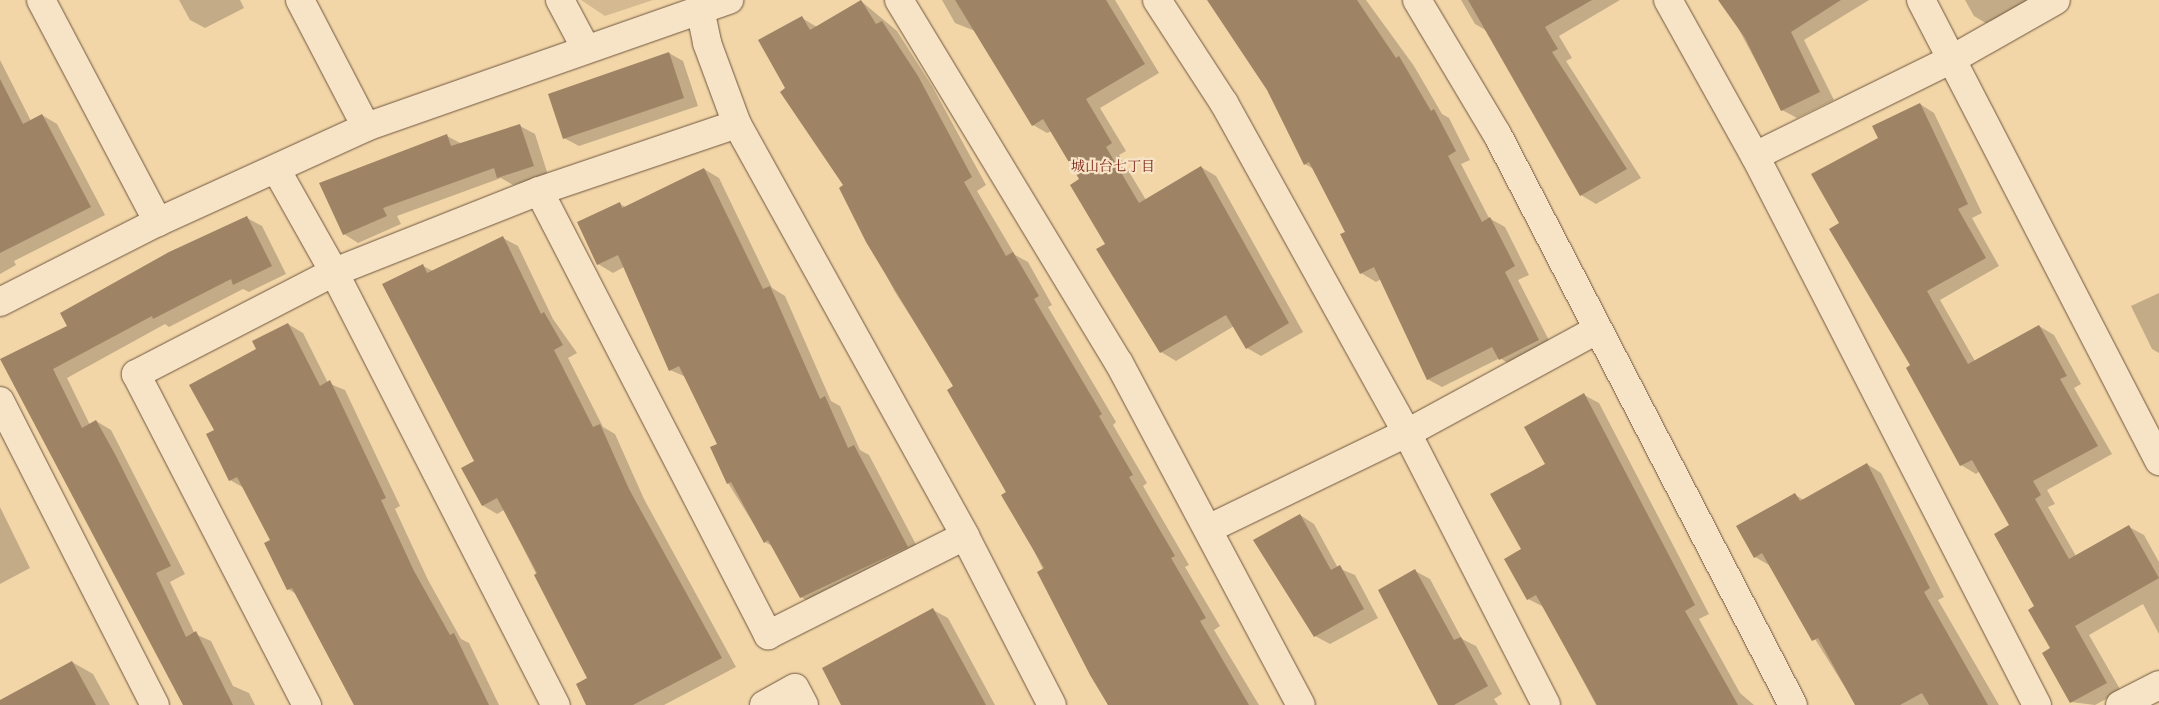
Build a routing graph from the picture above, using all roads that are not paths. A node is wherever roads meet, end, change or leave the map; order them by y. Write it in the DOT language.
graph roads {
  1 [pos="42,0"];
  2 [pos="300,0"];
  3 [pos="560,0"];
  4 [pos="729,0"];
  5 [pos="899,0"];
  6 [pos="1157,0"];
  7 [pos="1417,0"];
  8 [pos="1668,0"];
  9 [pos="1921,0"];
  10 [pos="2056,0"];
  11 [pos="700,10"];
  12 [pos="585,47"];
  13 [pos="1954,58"];
  14 [pos="737,124"];
  15 [pos="366,127"];
  16 [pos="1755,156"];
  17 [pos="276,168"];
  18 [pos="539,191"];
  19 [pos="158,222"];
  20 [pos="334,272"];
  21 [pos="0,302"];
  22 [pos="1597,330"];
  23 [pos="0,400"];
  24 [pos="1407,432"];
  25 [pos="2159,461"];
  26 [pos="1208,529"];
  27 [pos="965,536"];
  28 [pos="2159,685"];
  29 [pos="155,705"];
  30 [pos="307,705"];
  31 [pos="556,705"];
  32 [pos="764,705"];
  33 [pos="804,705"];
  34 [pos="1052,705"];
  35 [pos="1301,705"];
  36 [pos="1546,705"];
  37 [pos="1793,705"];
  38 [pos="2037,705"];
  39 [pos="2120,705"];
  1 -- 19 [label="street"];
  2 -- 15 [label="street"];
  3 -- 12 [label="street"];
  4 -- 11 [label="street"];
  5 -- 26 [label="street"];
  6 -- 24 [label="street"];
  7 -- 22 [label="street"];
  8 -- 16 [label="street"];
  9 -- 13 [label="street"];
  10 -- 13 [label="street"];
  11 -- 12 [label="street"];
  11 -- 14 [label="street"];
  12 -- 15 [label="street"];
  13 -- 16 [label="street"];
  13 -- 25 [label="street"];
  14 -- 18 [label="street"];
  14 -- 27 [label="street"];
  15 -- 17 [label="street"];
  16 -- 38 [label="street"];
  17 -- 19 [label="street"];
  17 -- 20 [label="street"];
  18 -- 20 [label="street"];
  18 -- 27 [label="street"];
  19 -- 21 [label="street"];
  20 -- 30 [label="street"];
  20 -- 31 [label="street"];
  22 -- 24 [label="street"];
  22 -- 37 [label="street"];
  23 -- 29 [label="street"];
  24 -- 26 [label="street"];
  24 -- 36 [label="street"];
  26 -- 35 [label="street"];
  27 -- 34 [label="street"];
  28 -- 39 [label="street"];
  32 -- 33 [label="street"];
}
